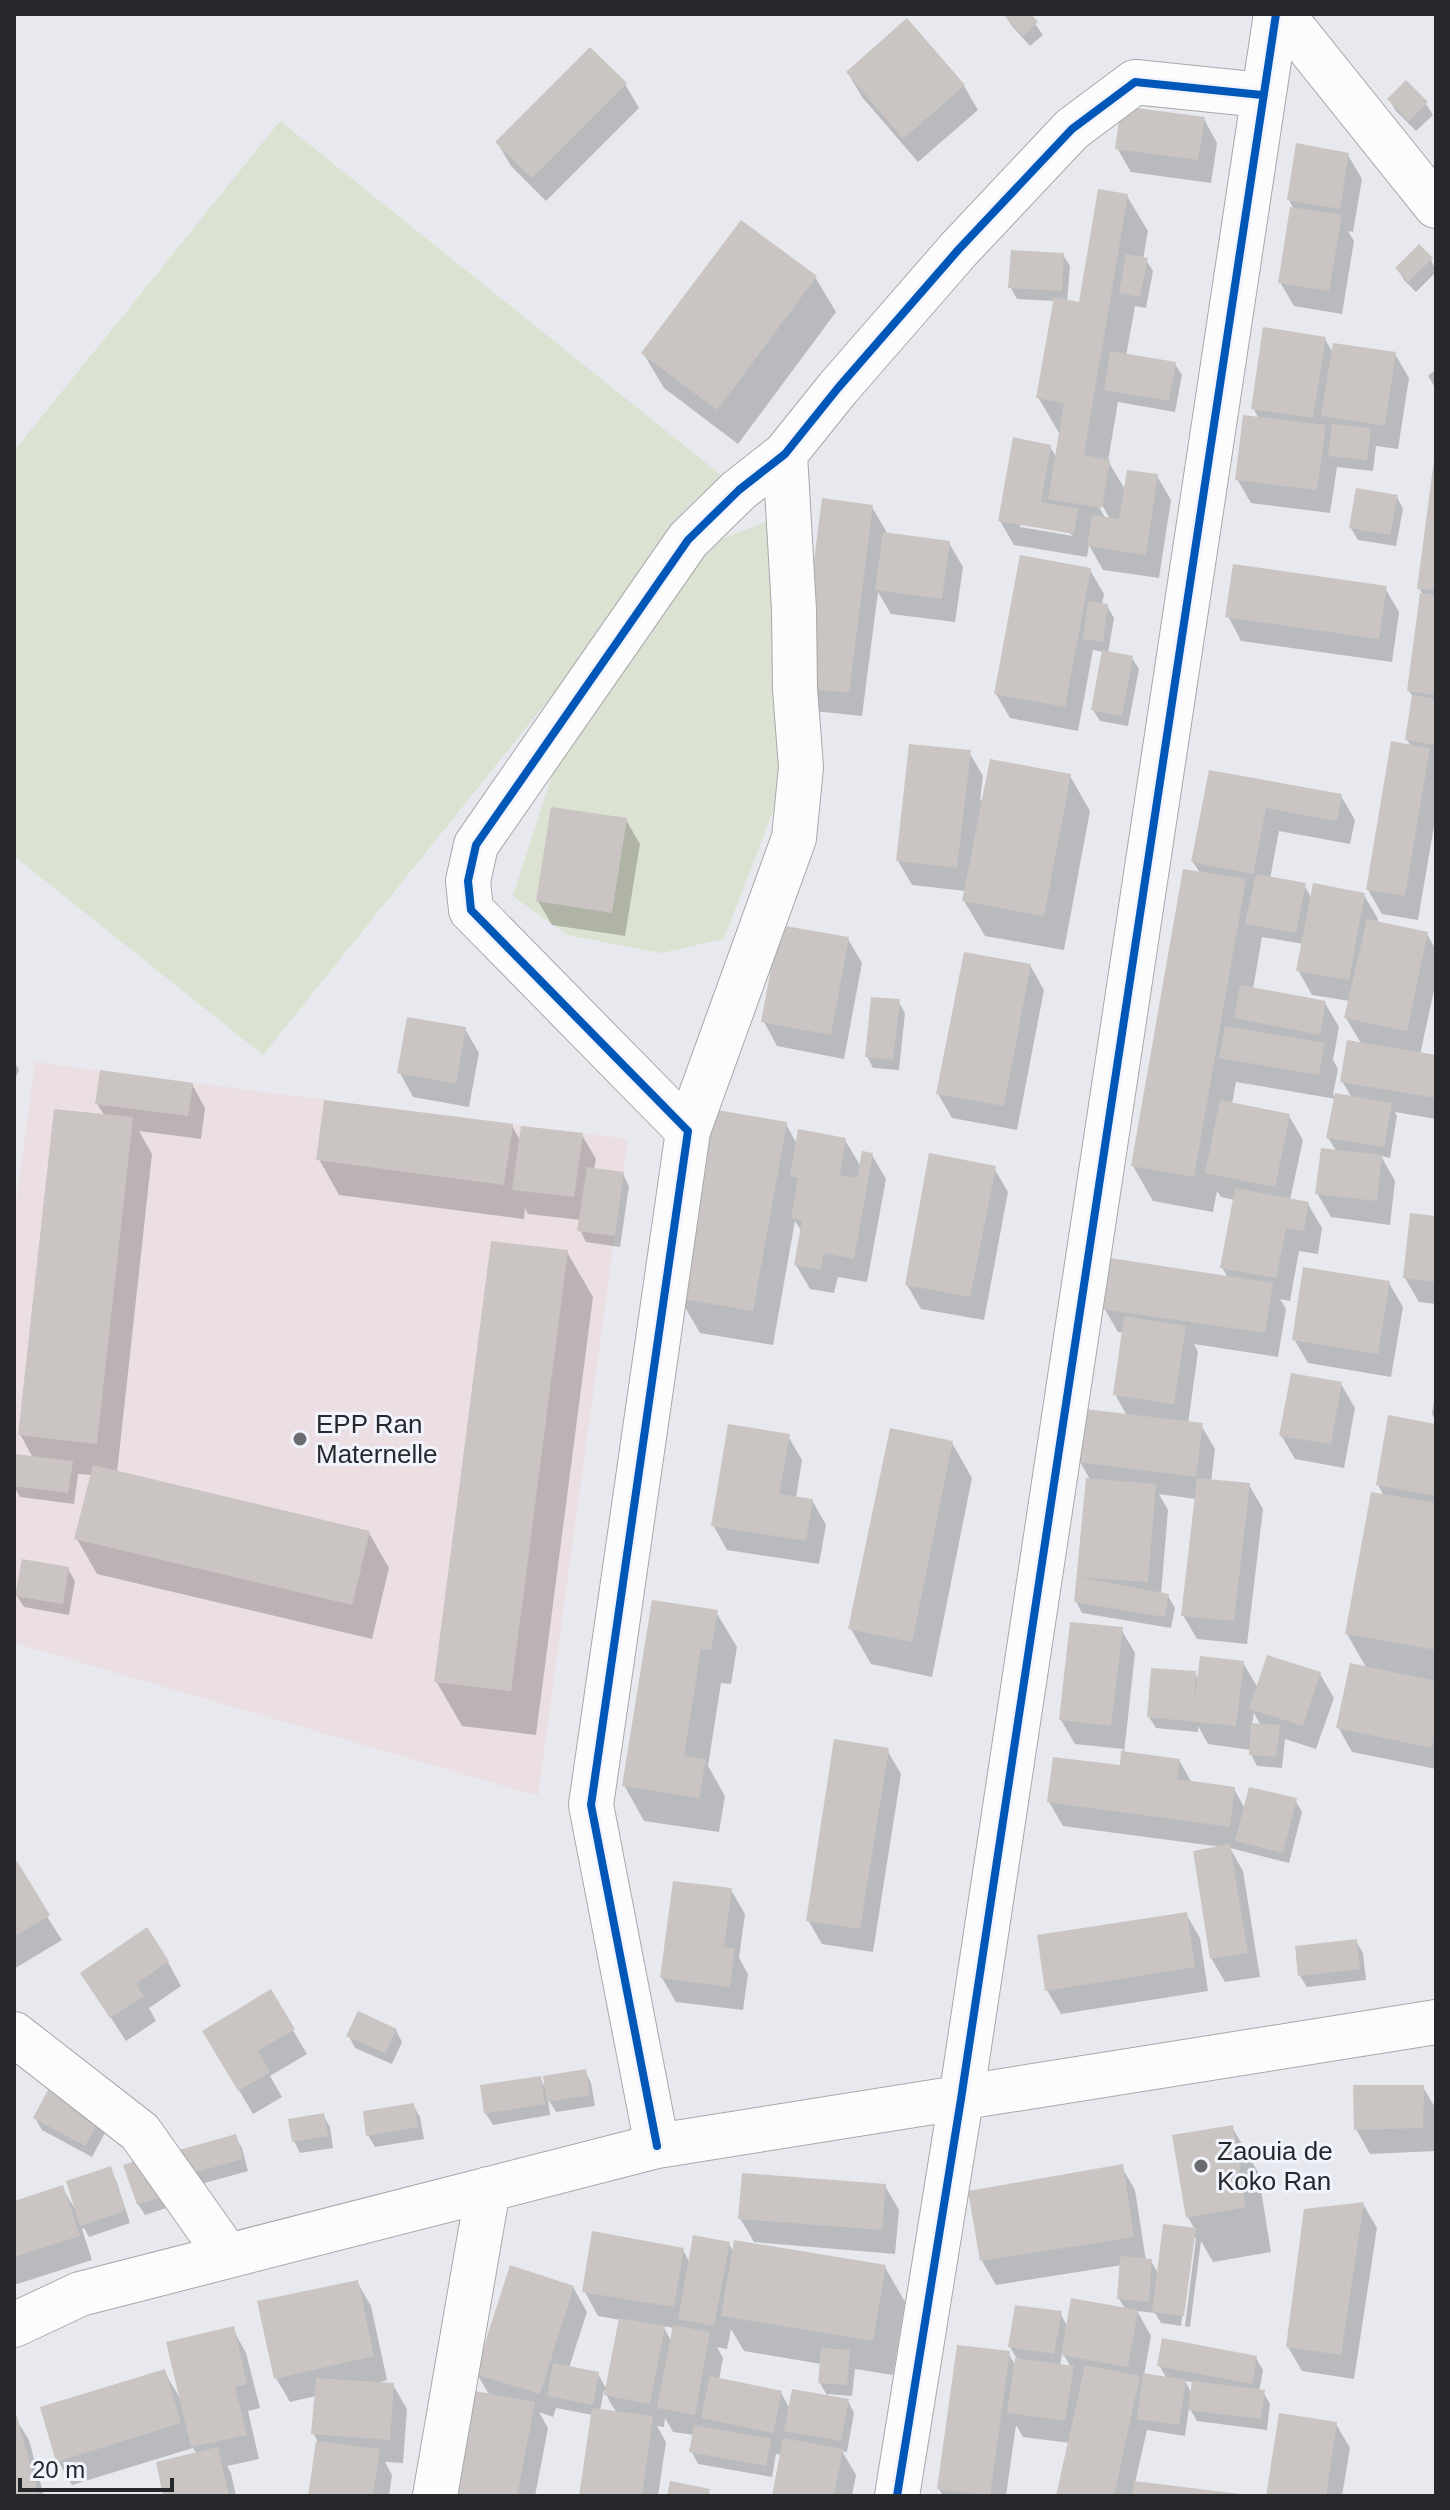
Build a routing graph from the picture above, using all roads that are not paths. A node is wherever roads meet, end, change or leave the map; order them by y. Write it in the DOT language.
graph roads {
  1 [pos="1276,14"];
  2 [pos="1282,14"];
  3 [pos="1262,95"];
  4 [pos="1436,206"];
  5 [pos="785,454"];
  6 [pos="688,1131"];
  7 [pos="1436,2022"];
  8 [pos="14,2034"];
  9 [pos="961,2099"];
  10 [pos="657,2146"];
  11 [pos="488,2189"];
  12 [pos="227,2255"];
  13 [pos="14,2325"];
  14 [pos="435,2496"];
  15 [pos="897,2496"];
  1 -- 3 [label="street"];
  2 -- 4 [label="street"];
  3 -- 5 [label="street"];
  3 -- 9 [label="street"];
  5 -- 6 [label="street"];
  5 -- 6 [label="street"];
  6 -- 10 [label="street"];
  7 -- 9 [label="street"];
  8 -- 12 [label="street"];
  9 -- 10 [label="street"];
  9 -- 15 [label="street"];
  10 -- 11 [label="street"];
  11 -- 12 [label="street"];
  11 -- 14 [label="street"];
  12 -- 13 [label="street"];
}
